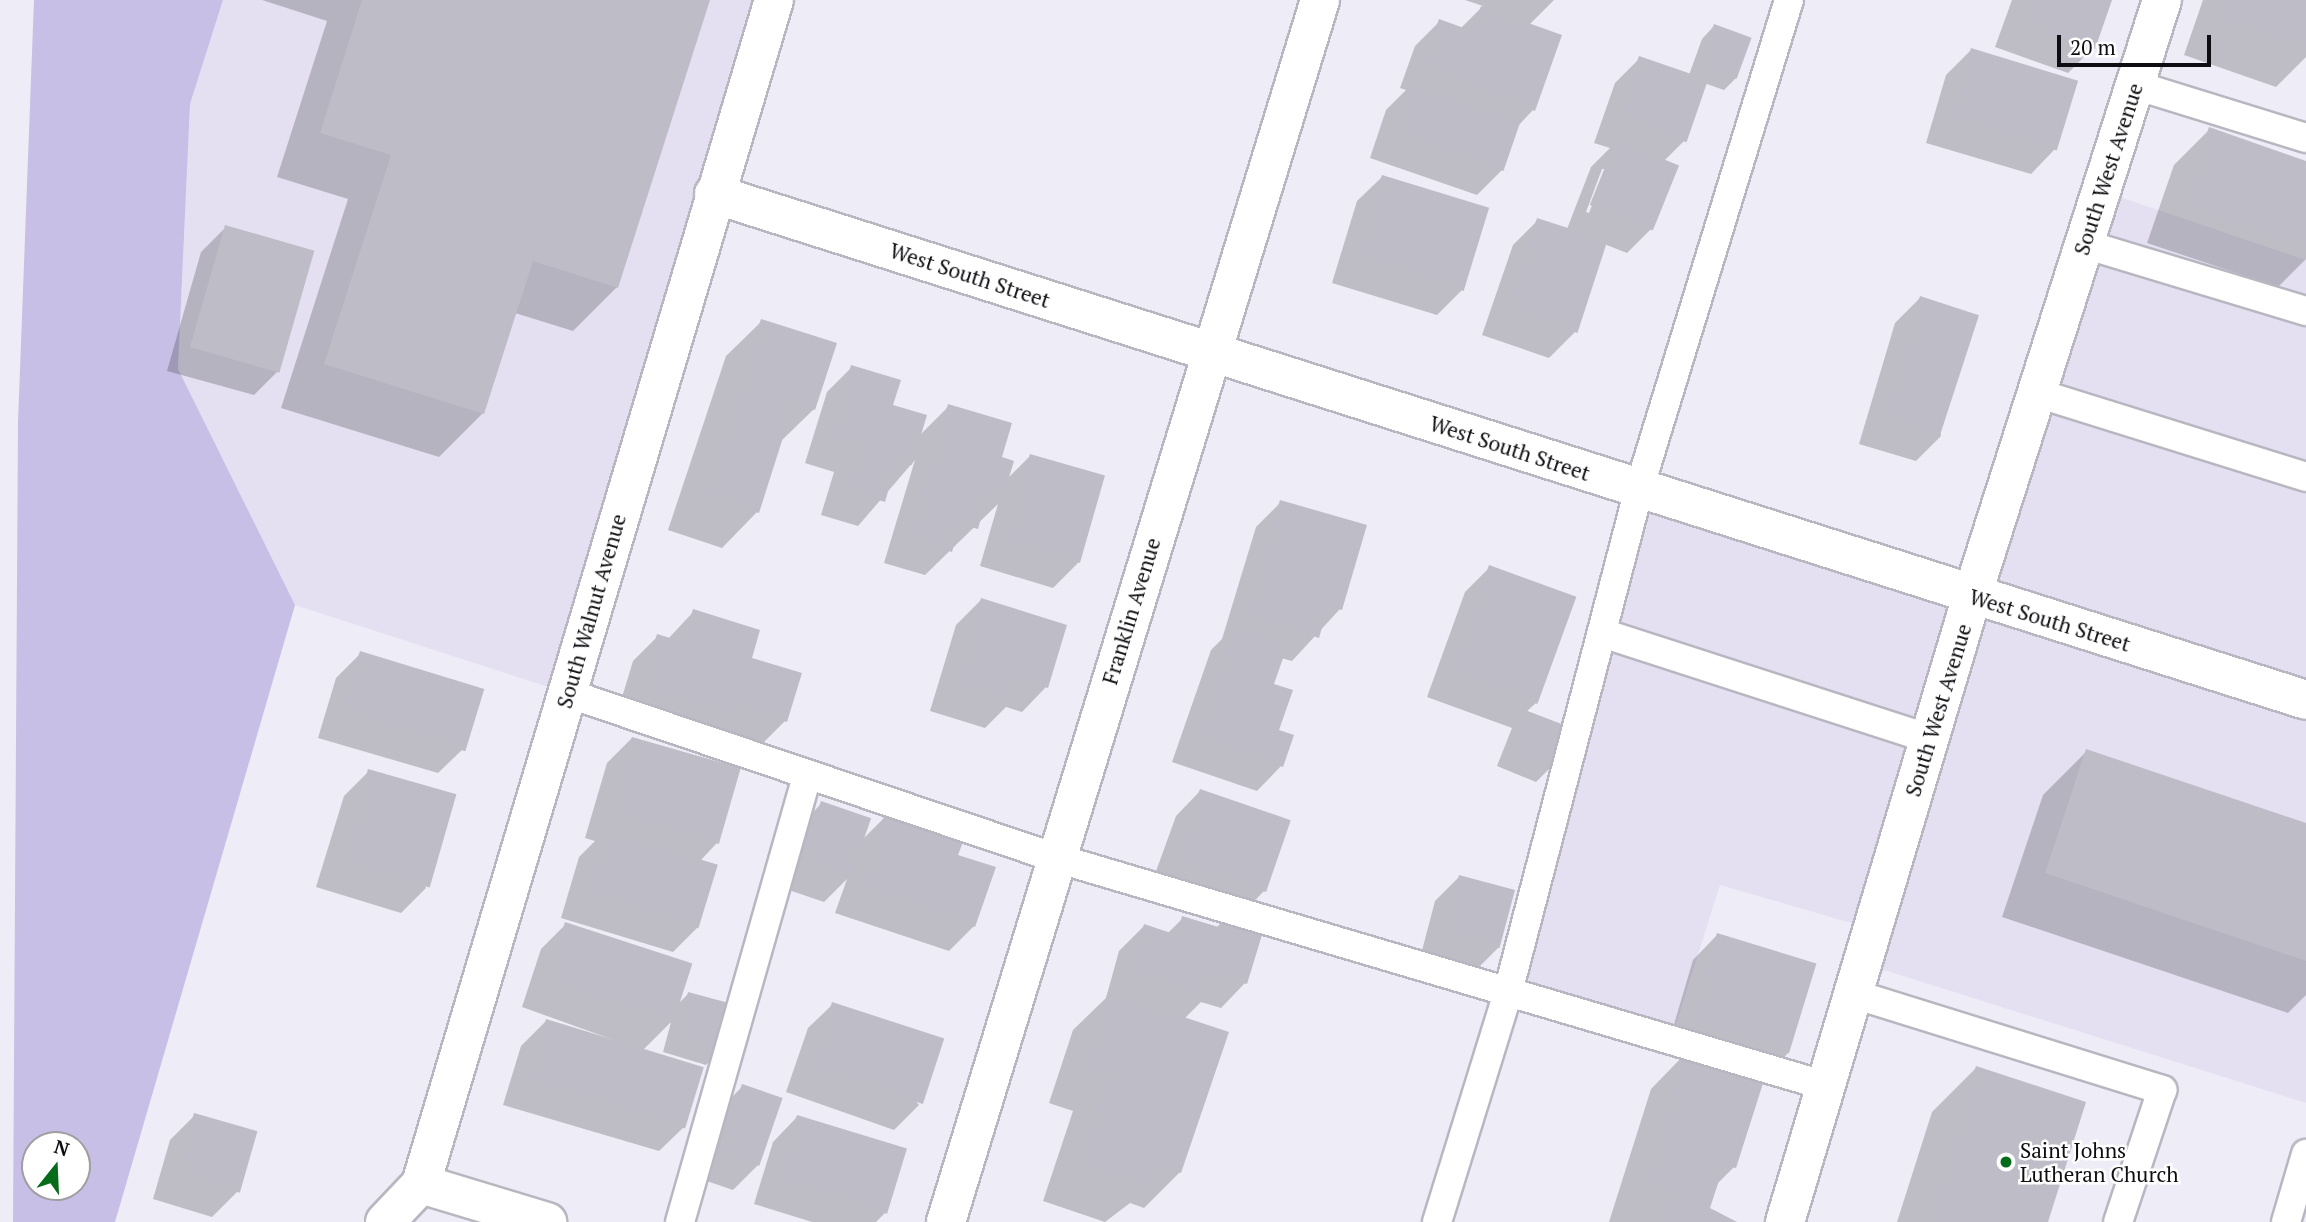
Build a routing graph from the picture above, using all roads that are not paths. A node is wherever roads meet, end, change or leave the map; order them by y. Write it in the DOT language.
graph roads {
  1 [pos="774,0"];
  2 [pos="1320,0"];
  3 [pos="1789,0"];
  4 [pos="2162,0"];
  5 [pos="2135,85"];
  6 [pos="2306,138"];
  7 [pos="715,194"];
  8 [pos="2084,244"];
  9 [pos="2306,311"];
  10 [pos="1210,352"];
  11 [pos="2037,393"];
  12 [pos="2306,477"];
  13 [pos="1639,489"];
  14 [pos="1972,596"];
  15 [pos="1601,633"];
  16 [pos="567,693"];
  17 [pos="2306,701"];
  18 [pos="1930,739"];
  19 [pos="807,776"];
  20 [pos="1056,858"];
  21 [pos="1508,992"];
  22 [pos="1854,994"];
  23 [pos="1826,1086"];
  24 [pos="2306,1154"];
  25 [pos="421,1184"];
  26 [pos="2291,1221"];
  27 [pos="385,1222"];
  28 [pos="408,1222"];
  29 [pos="547,1222"];
  30 [pos="680,1222"];
  31 [pos="946,1222"];
  32 [pos="1437,1222"];
  33 [pos="1786,1222"];
  34 [pos="2118,1222"];
  1 -- 7 [label="street, South Walnut Avenue"];
  2 -- 10 [label="street, Franklin Avenue"];
  3 -- 13 [label="lane"];
  4 -- 5 [label="street, South West Avenue"];
  5 -- 6 [label="lane"];
  5 -- 8 [label="street, South West Avenue"];
  7 -- 10 [label="street, West South Street"];
  7 -- 16 [label="street, South Walnut Avenue"];
  8 -- 9 [label="lane"];
  8 -- 11 [label="street, South West Avenue"];
  10 -- 13 [label="street, West South Street"];
  10 -- 20 [label="street, Franklin Avenue"];
  11 -- 12 [label="lane"];
  11 -- 14 [label="street, South West Avenue"];
  13 -- 14 [label="street, West South Street"];
  13 -- 15 [label="lane"];
  14 -- 17 [label="street, West South Street"];
  14 -- 18 [label="street, South West Avenue"];
  15 -- 18 [label="lane"];
  15 -- 21 [label="lane"];
  16 -- 19 [label="lane"];
  16 -- 25 [label="street, South Walnut Avenue"];
  18 -- 22 [label="street, South West Avenue"];
  19 -- 20 [label="lane"];
  19 -- 30 [label="lane"];
  20 -- 21 [label="lane"];
  20 -- 31 [label="street, Franklin Avenue"];
  21 -- 23 [label="lane"];
  21 -- 32 [label="lane"];
  22 -- 23 [label="street, South West Avenue"];
  22 -- 34 [label="lane"];
  23 -- 33 [label="street, South West Avenue"];
  24 -- 26 [label="lane"];
  25 -- 27 [label="street"];
  25 -- 28 [label="lane, South Walnut Avenue"];
  25 -- 29 [label="street"];
}
